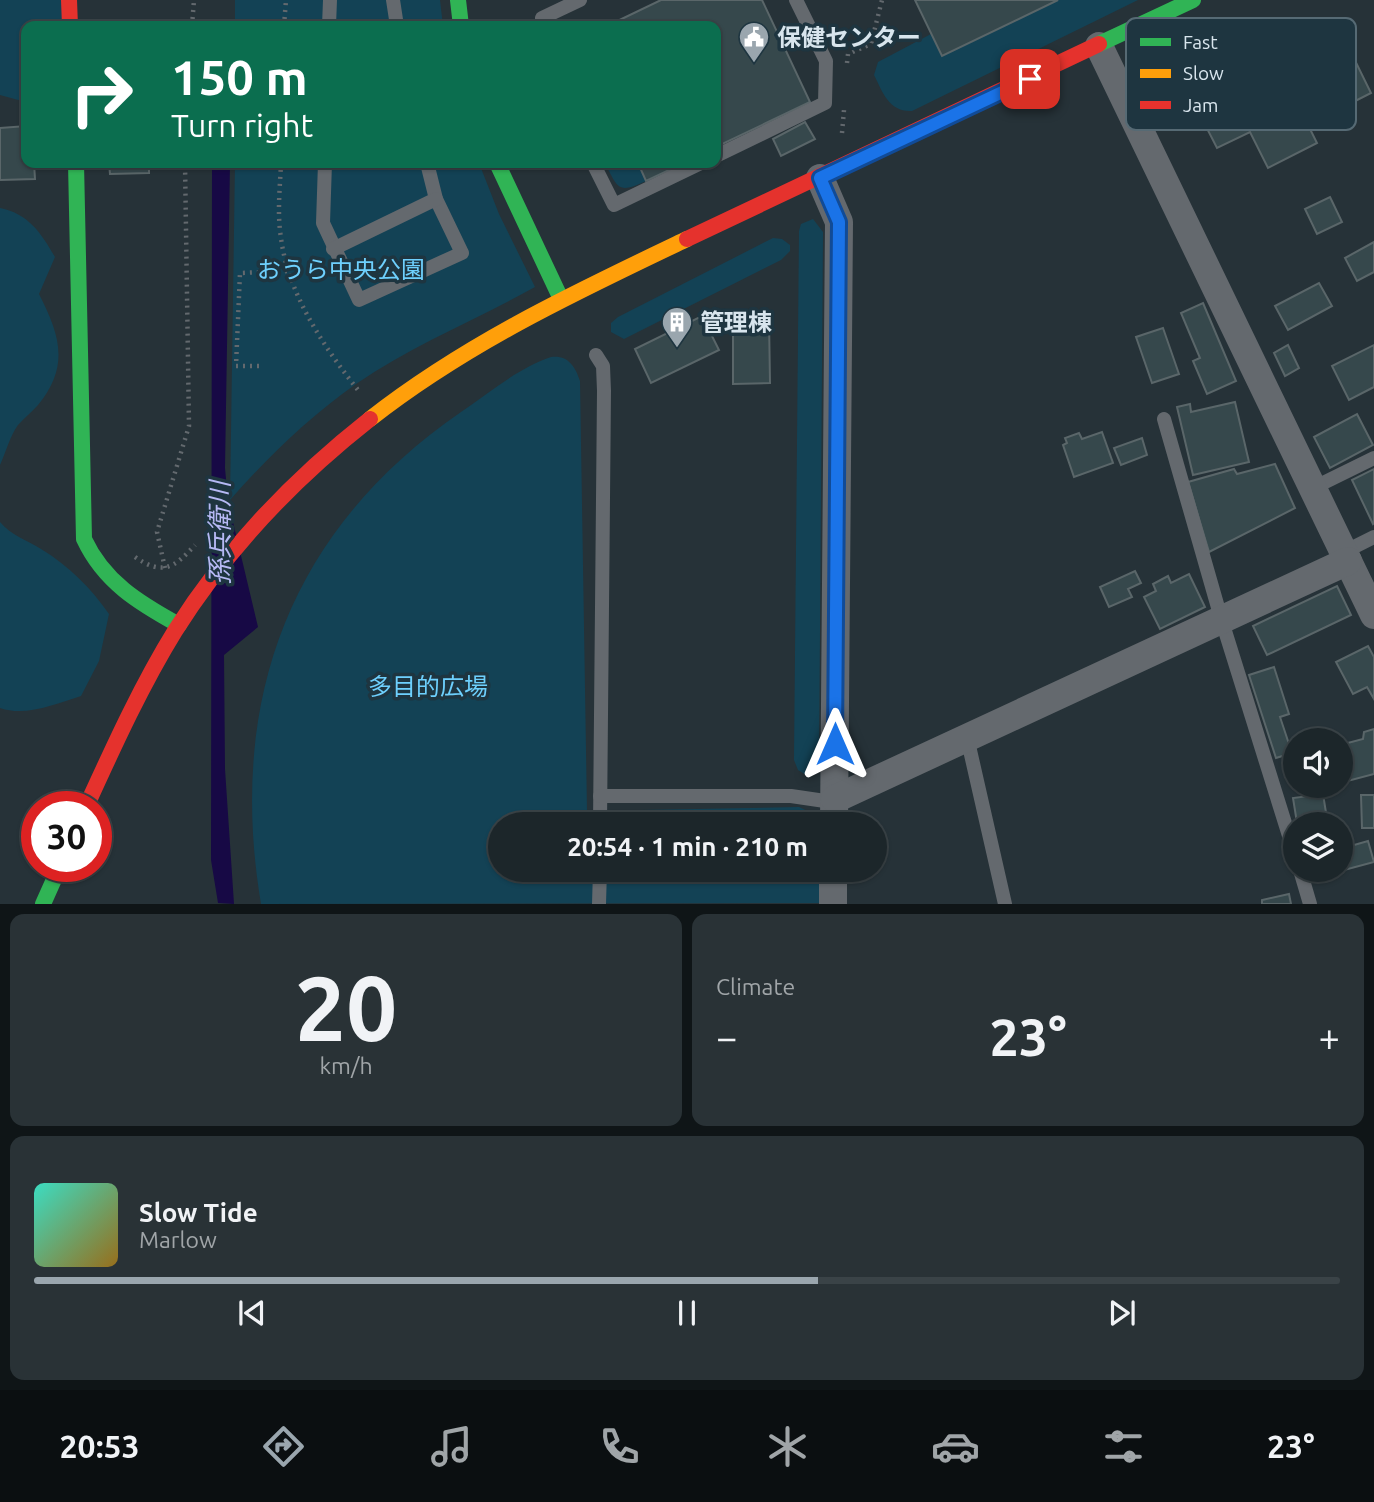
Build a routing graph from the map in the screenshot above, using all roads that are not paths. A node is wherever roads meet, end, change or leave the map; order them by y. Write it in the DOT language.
graph roads {
  1 [pos="69,0"];
  2 [pos="330,0"];
  3 [pos="393,0"];
  4 [pos="458,0"];
  5 [pos="580,0"];
  6 [pos="796,0"];
  7 [pos="1193,0"];
  8 [pos="542,18"];
  9 [pos="1156,18"];
  10 [pos="70,21"];
  11 [pos="329,21"];
  12 [pos="396,21"];
  13 [pos="460,21"];
  14 [pos="1126,33"];
  15 [pos="1099,46"];
  16 [pos="1126,102"];
  17 [pos="1139,130"];
  18 [pos="721,154"];
  19 [pos="76,168"];
  20 [pos="325,168"];
  21 [pos="427,168"];
  22 [pos="500,168"];
  23 [pos="596,168"];
  24 [pos="691,168"];
  25 [pos="820,178"];
  26 [pos="436,199"];
  27 [pos="333,249"];
  28 [pos="561,299"];
  29 [pos="596,355"];
  30 [pos="1164,419"];
  31 [pos="1374,458"];
  32 [pos="1312,488"];
  33 [pos="1374,537"];
  34 [pos="1346,556"];
  35 [pos="1374,614"];
  36 [pos="1221,618"];
  37 [pos="179,625"];
  38 [pos="967,737"];
  39 [pos="94,791"];
  40 [pos="600,796"];
  41 [pos="831,808"];
  42 [pos="600,812"];
  43 [pos="1283,817"];
  44 [pos="53,882"];
  45 [pos="600,882"];
  46 [pos="834,882"];
  47 [pos="1304,882"];
  48 [pos="43,904"];
  49 [pos="599,904"];
  50 [pos="833,904"];
  51 [pos="1005,904"];
  52 [pos="1310,904"];
  1 -- 10 [label="street"];
  2 -- 11 [label="lane"];
  3 -- 12 [label="lane"];
  4 -- 13 [label="street"];
  5 -- 8 [label="lane"];
  6 -- 18 [label="lane"];
  7 -- 9 [label="street"];
  14 -- 15 [label="street"];
  15 -- 16 [label="street"];
  15 -- 25 [label="street"];
  17 -- 32 [label="street"];
  19 -- 37 [label="street"];
  20 -- 27 [label="lane"];
  21 -- 26 [label="lane"];
  22 -- 28 [label="street"];
  23 -- 24 [label="lane"];
  25 -- 28 [label="street"];
  25 -- 41 [label="street"];
  26 -- 27 [label="lane"];
  26 -- 27 [label="lane"];
  28 -- 37 [label="street"];
  29 -- 40 [label="lane"];
  30 -- 36 [label="lane"];
  31 -- 32 [label="lane"];
  32 -- 34 [label="street"];
  33 -- 34 [label="lane"];
  34 -- 35 [label="street"];
  34 -- 36 [label="street"];
  36 -- 38 [label="street"];
  36 -- 43 [label="lane"];
  37 -- 39 [label="street"];
  38 -- 41 [label="street"];
  38 -- 51 [label="lane"];
  40 -- 41 [label="lane"];
  40 -- 42 [label="lane"];
  44 -- 48 [label="street"];
  45 -- 49 [label="lane"];
  46 -- 50 [label="street"];
  47 -- 52 [label="lane"];
}
